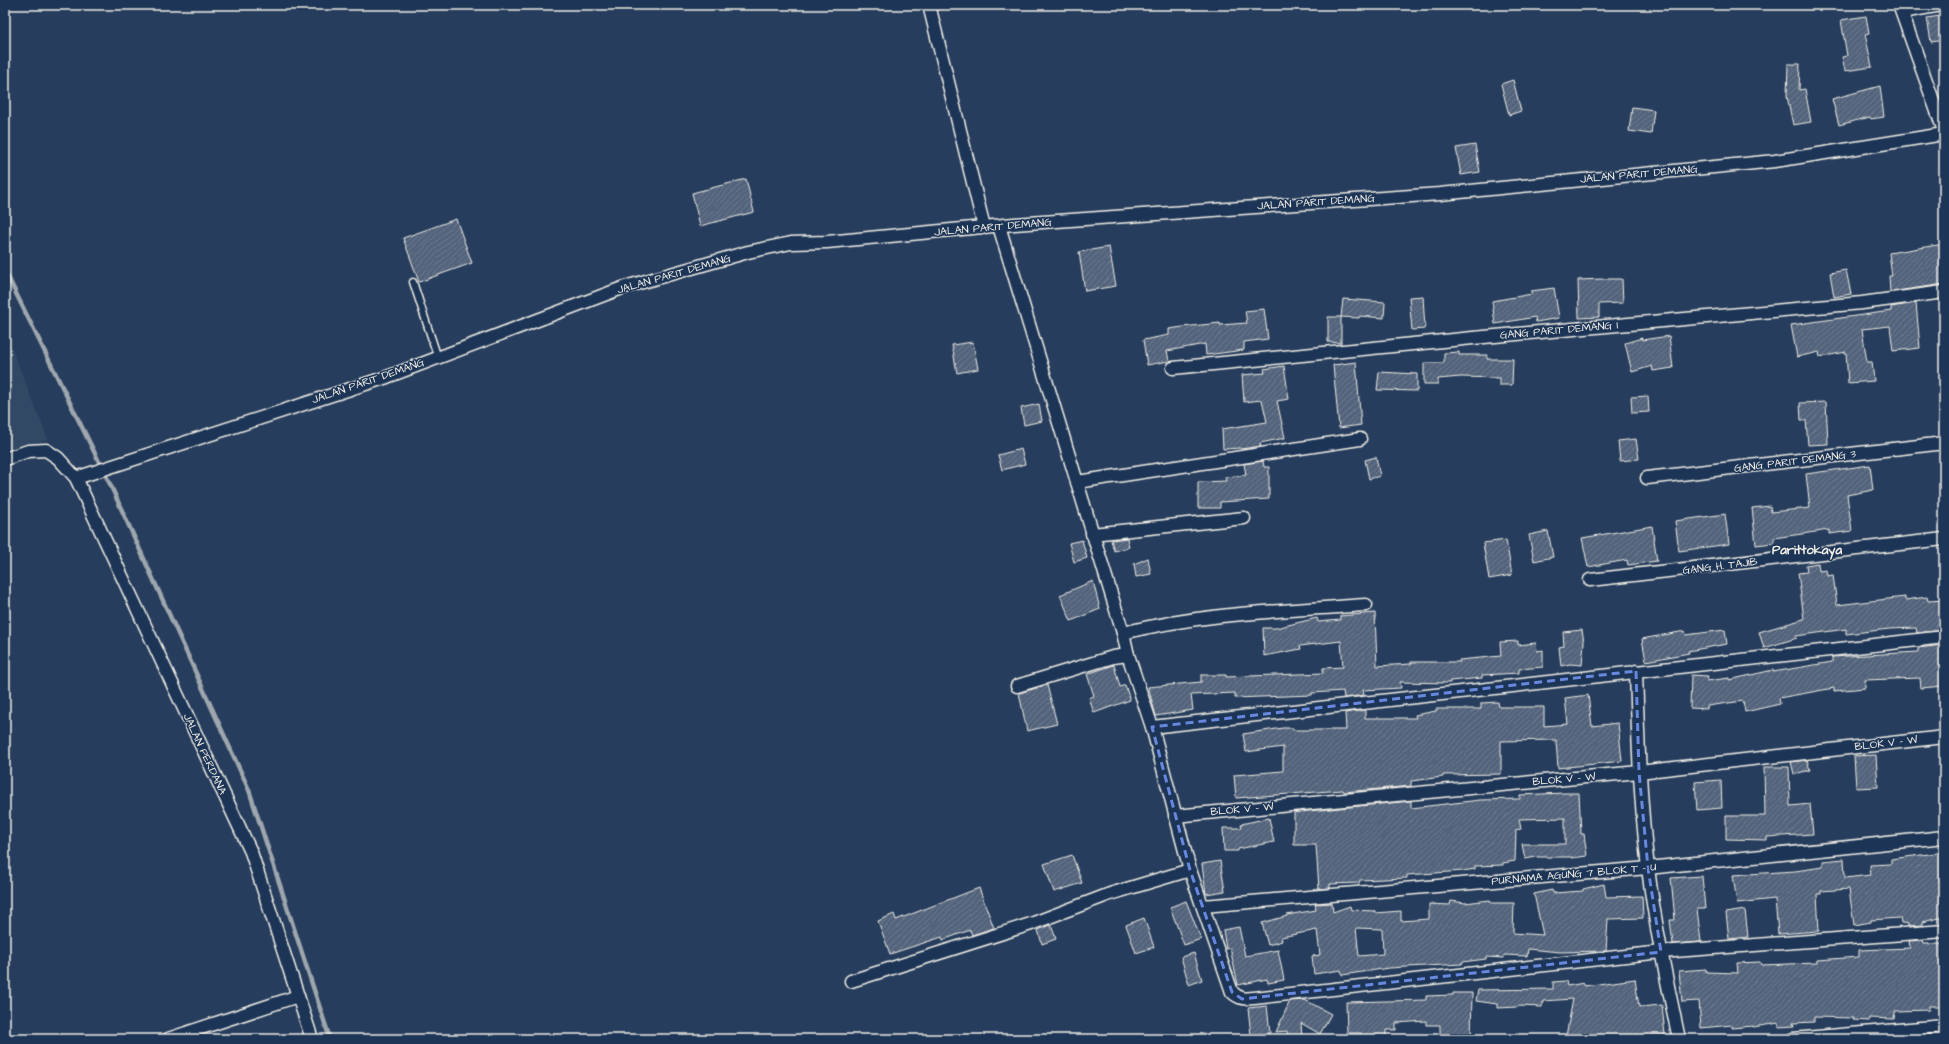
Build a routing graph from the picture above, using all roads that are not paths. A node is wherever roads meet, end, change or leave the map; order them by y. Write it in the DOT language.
graph roads {
  1 [pos="930,5"];
  2 [pos="1941,5"];
  3 [pos="1900,8"];
  4 [pos="1944,131"];
  5 [pos="1944,134"];
  6 [pos="999,226"];
  7 [pos="984,227"];
  8 [pos="414,282"];
  9 [pos="1944,292"];
  10 [pos="438,358"];
  11 [pos="1173,368"];
  12 [pos="1360,439"];
  13 [pos="1944,443"];
  14 [pos="5,459"];
  15 [pos="76,478"];
  16 [pos="1647,478"];
  17 [pos="1077,482"];
  18 [pos="1244,518"];
  19 [pos="1092,534"];
  20 [pos="1944,538"];
  21 [pos="1590,580"];
  22 [pos="1366,605"];
  23 [pos="1123,633"];
  24 [pos="1944,636"];
  25 [pos="1128,655"];
  26 [pos="1636,671"];
  27 [pos="1017,686"];
  28 [pos="1152,727"];
  29 [pos="1944,736"];
  30 [pos="1639,772"];
  31 [pos="1180,816"];
  32 [pos="1944,837"];
  33 [pos="1648,868"];
  34 [pos="1190,870"];
  35 [pos="1203,906"];
  36 [pos="1944,931"];
  37 [pos="1661,952"];
  38 [pos="851,981"];
  39 [pos="298,996"];
  40 [pos="1944,1026"];
  41 [pos="168,1039"];
  42 [pos="312,1039"];
  43 [pos="1679,1039"];
  44 [pos="1793,1039"];
  1 -- 7 [label="street"];
  2 -- 3 [label="street"];
  3 -- 4 [label="street"];
  5 -- 6 [label="street, JALAN PARIT DEMANG"];
  6 -- 7 [label="street, JALAN PARIT DEMANG"];
  6 -- 17 [label="street"];
  7 -- 10 [label="street, JALAN PARIT DEMANG"];
  8 -- 10 [label="lane"];
  9 -- 11 [label="street, GANG PARIT DEMANG I"];
  10 -- 15 [label="street, JALAN PARIT DEMANG"];
  12 -- 17 [label="street"];
  13 -- 16 [label="street, GANG PARIT DEMANG 3"];
  14 -- 15 [label="street, JALAN PERDANA"];
  15 -- 39 [label="street, JALAN PERDANA"];
  17 -- 19 [label="street"];
  18 -- 19 [label="street"];
  19 -- 23 [label="street"];
  20 -- 21 [label="street, GANG H. TAJIB"];
  22 -- 23 [label="street"];
  23 -- 25 [label="street"];
  24 -- 26 [label="street"];
  25 -- 27 [label="street"];
  25 -- 28 [label="street"];
  26 -- 28 [label="street"];
  26 -- 30 [label="street"];
  28 -- 31 [label="street"];
  29 -- 30 [label="street, BLOK V - W"];
  30 -- 31 [label="street, BLOK V - W"];
  30 -- 33 [label="street"];
  31 -- 34 [label="street"];
  32 -- 33 [label="street, PURNAMA AGUNG 7 BLOK T - U"];
  33 -- 35 [label="street, PURNAMA AGUNG 7 BLOK T - U"];
  33 -- 37 [label="street"];
  34 -- 35 [label="street"];
  34 -- 38 [label="street"];
  35 -- 37 [label="street"];
  36 -- 37 [label="street"];
  37 -- 43 [label="street"];
  39 -- 41 [label="street"];
  39 -- 42 [label="street, JALAN PERDANA"];
  40 -- 44 [label="street"];
}
